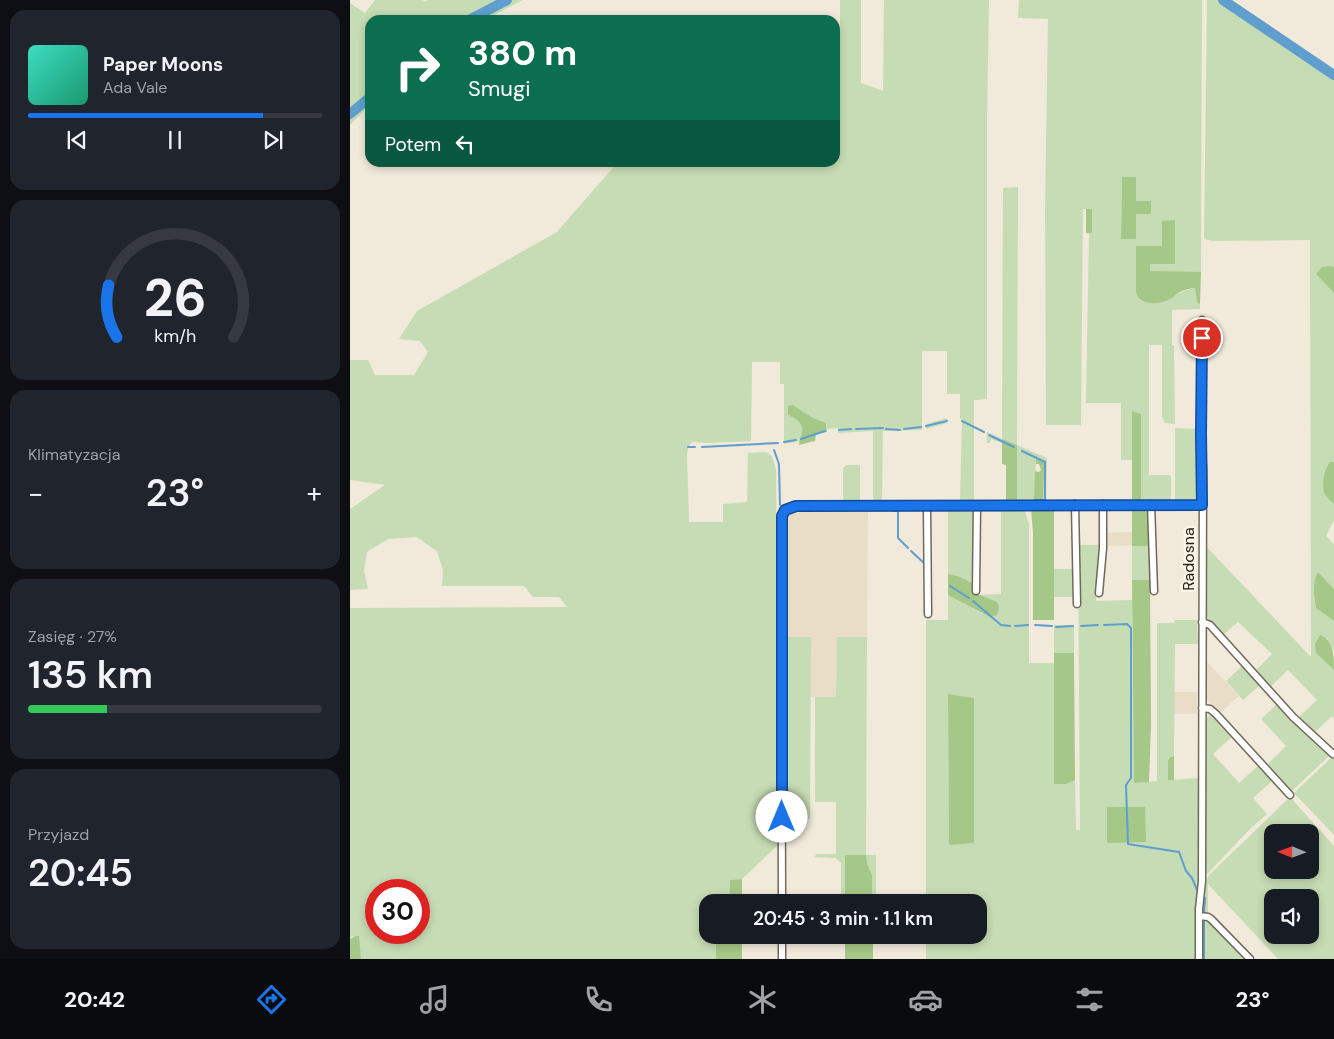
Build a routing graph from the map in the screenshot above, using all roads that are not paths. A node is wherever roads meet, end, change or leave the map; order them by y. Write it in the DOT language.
graph roads {
  1 [pos="1202,320"];
  2 [pos="1075,504"];
  3 [pos="1103,504"];
  4 [pos="1151,504"];
  5 [pos="1202,505"];
  6 [pos="927,506"];
  7 [pos="977,506"];
  8 [pos="976,591"];
  9 [pos="1154,591"];
  10 [pos="1099,593"];
  11 [pos="1077,604"];
  12 [pos="928,614"];
  13 [pos="1202,622"];
  14 [pos="1202,708"];
  15 [pos="1333,754"];
  16 [pos="1290,795"];
  17 [pos="782,894"];
  18 [pos="1199,916"];
  19 [pos="782,944"];
  20 [pos="782,959"];
  21 [pos="1199,959"];
  22 [pos="1250,959"];
  1 -- 5 [label="street, Radosna"];
  2 -- 3 [label="street"];
  2 -- 7 [label="street"];
  2 -- 11 [label="street"];
  3 -- 4 [label="street"];
  3 -- 10 [label="street"];
  4 -- 5 [label="street"];
  4 -- 9 [label="street"];
  5 -- 13 [label="street, Radosna"];
  6 -- 7 [label="street"];
  6 -- 12 [label="street"];
  6 -- 17 [label="street"];
  7 -- 8 [label="street"];
  13 -- 14 [label="street, Radosna"];
  13 -- 15 [label="street"];
  14 -- 16 [label="street"];
  14 -- 18 [label="street, Radosna"];
  18 -- 21 [label="street, Radosna"];
  18 -- 22 [label="street"];
  19 -- 20 [label="street"];
}
